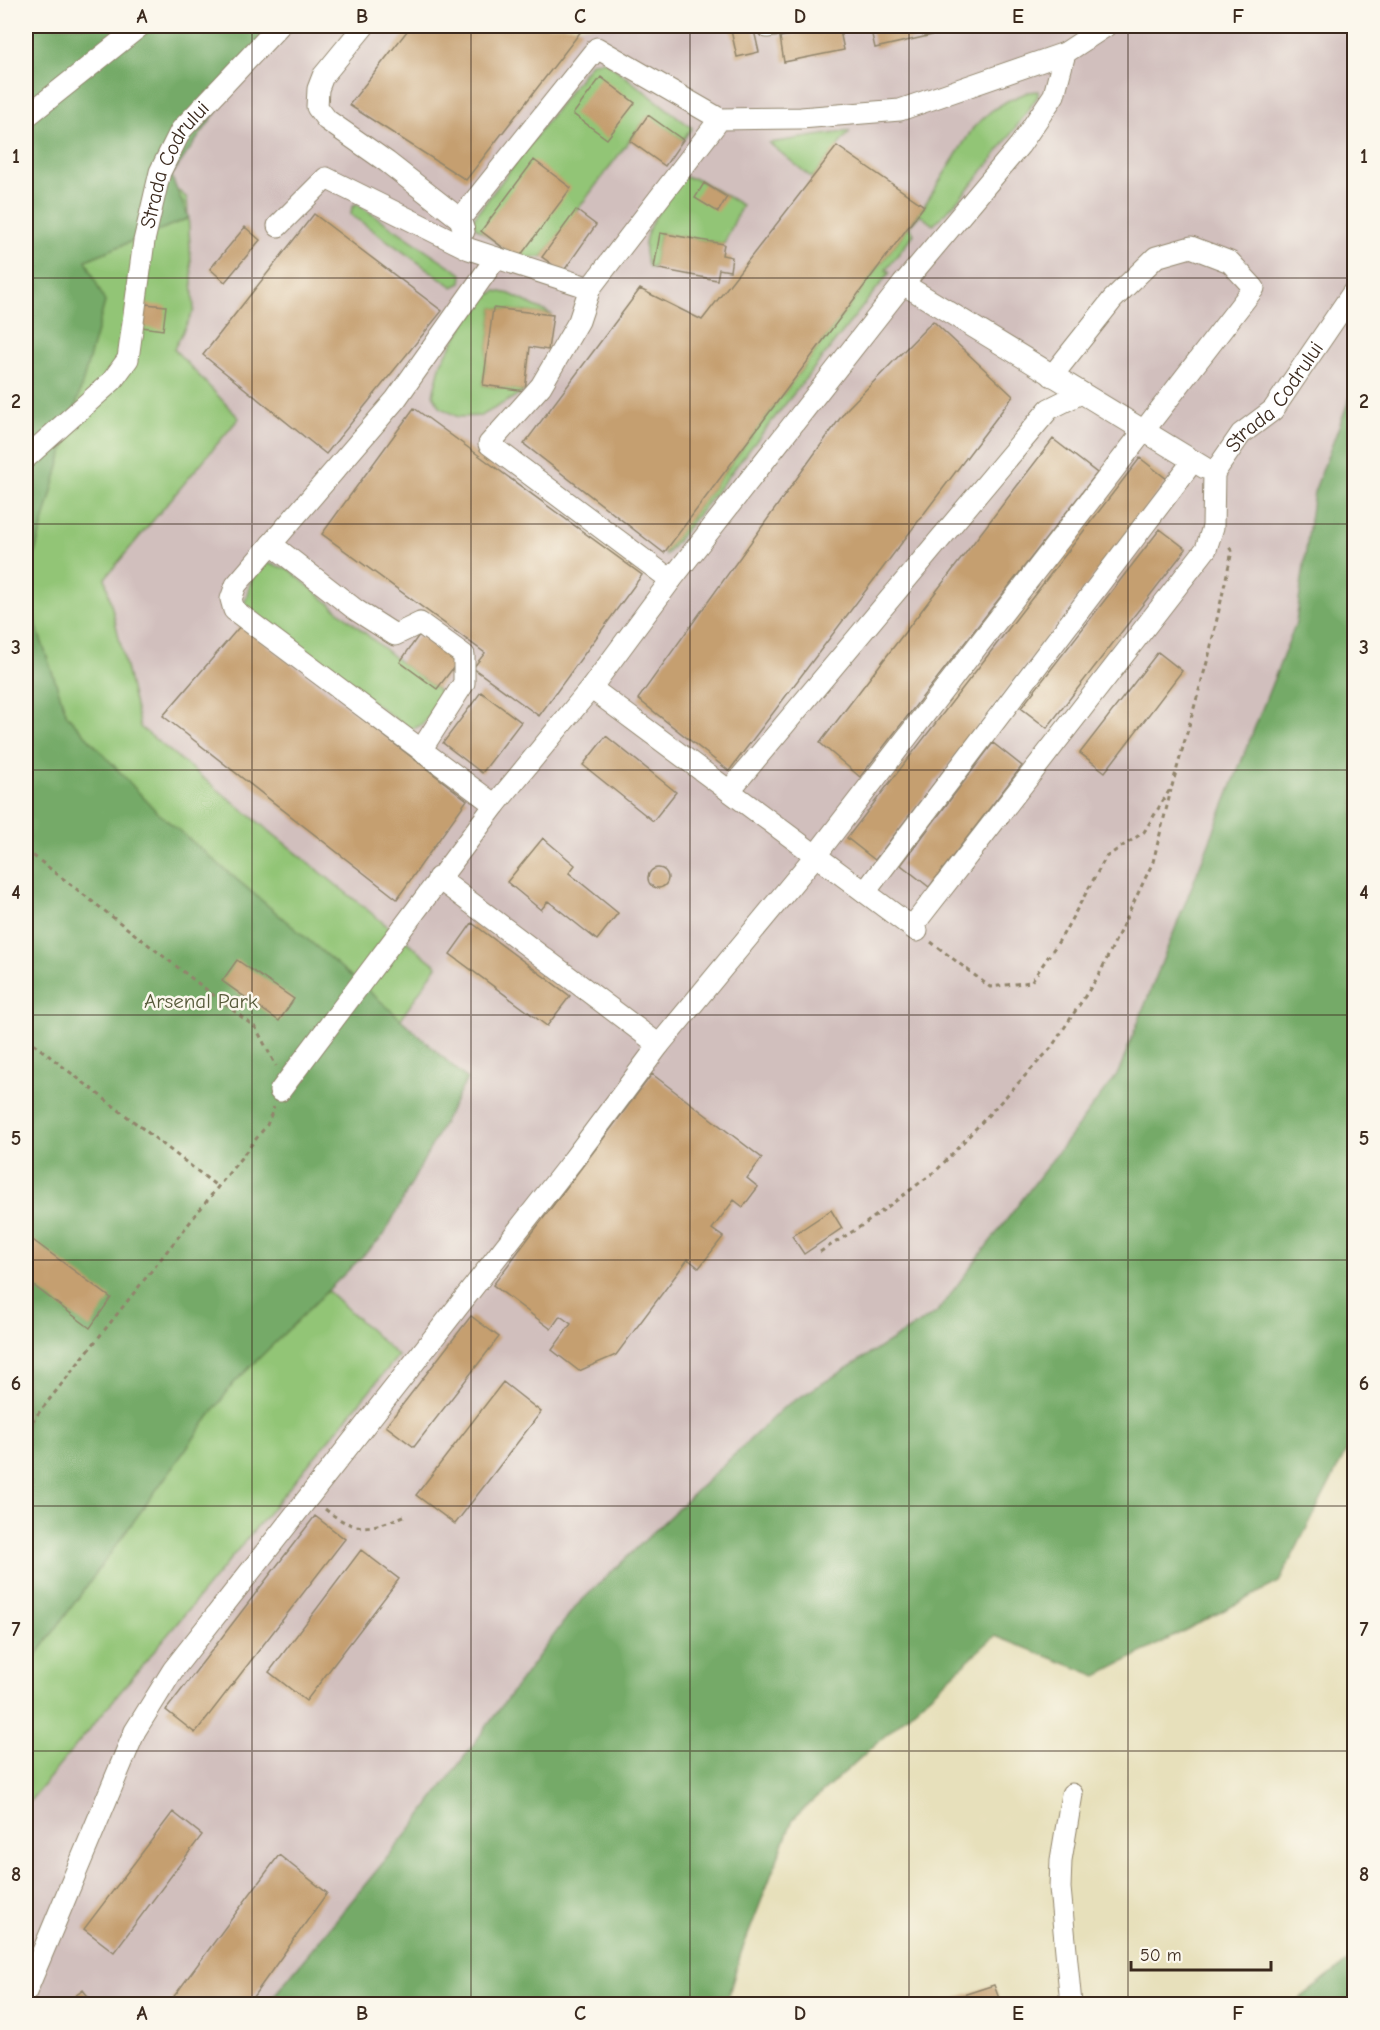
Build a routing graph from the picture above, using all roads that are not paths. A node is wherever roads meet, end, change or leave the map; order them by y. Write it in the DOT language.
graph roads {
  1 [pos="140,26"];
  2 [pos="279,26"];
  3 [pos="364,26"];
  4 [pos="1106,26"];
  5 [pos="1065,52"];
  6 [pos="26,117"];
  7 [pos="720,119"];
  8 [pos="460,219"];
  9 [pos="278,226"];
  10 [pos="469,249"];
  11 [pos="496,258"];
  12 [pos="903,284"];
  13 [pos="590,288"];
  14 [pos="1354,291"];
  15 [pos="1052,376"];
  16 [pos="1081,393"];
  17 [pos="1143,431"];
  18 [pos="26,458"];
  19 [pos="1193,461"];
  20 [pos="1214,474"];
  21 [pos="271,544"];
  22 [pos="671,580"];
  23 [pos="591,688"];
  24 [pos="422,750"];
  25 [pos="729,791"];
  26 [pos="495,805"];
  27 [pos="816,855"];
  28 [pos="438,878"];
  29 [pos="865,892"];
  30 [pos="659,1045"];
  31 [pos="280,1091"];
  32 [pos="1072,1794"];
  33 [pos="26,1992"];
  34 [pos="1071,2004"];
  1 -- 6 [label="street"];
  2 -- 18 [label="street, Strada Codrului"];
  3 -- 8 [label="street"];
  4 -- 5 [label="street"];
  5 -- 7 [label="street"];
  5 -- 12 [label="street"];
  7 -- 8 [label="street"];
  7 -- 13 [label="street"];
  8 -- 10 [label="street"];
  9 -- 10 [label="street"];
  10 -- 11 [label="street"];
  11 -- 13 [label="street"];
  11 -- 21 [label="street"];
  12 -- 15 [label="street"];
  12 -- 22 [label="street"];
  13 -- 22 [label="street"];
  14 -- 20 [label="street, Strada Codrului"];
  15 -- 16 [label="street"];
  15 -- 17 [label="street"];
  16 -- 17 [label="street"];
  16 -- 25 [label="street"];
  17 -- 19 [label="street"];
  17 -- 27 [label="street"];
  19 -- 20 [label="street"];
  19 -- 29 [label="street"];
  20 -- 29 [label="street"];
  21 -- 24 [label="street"];
  21 -- 24 [label="street"];
  22 -- 23 [label="street"];
  23 -- 25 [label="street"];
  23 -- 26 [label="street"];
  24 -- 26 [label="street"];
  25 -- 27 [label="street"];
  26 -- 28 [label="street"];
  27 -- 29 [label="street"];
  27 -- 30 [label="street"];
  28 -- 30 [label="street"];
  28 -- 31 [label="street"];
  30 -- 33 [label="street"];
  32 -- 34 [label="street"];
}
